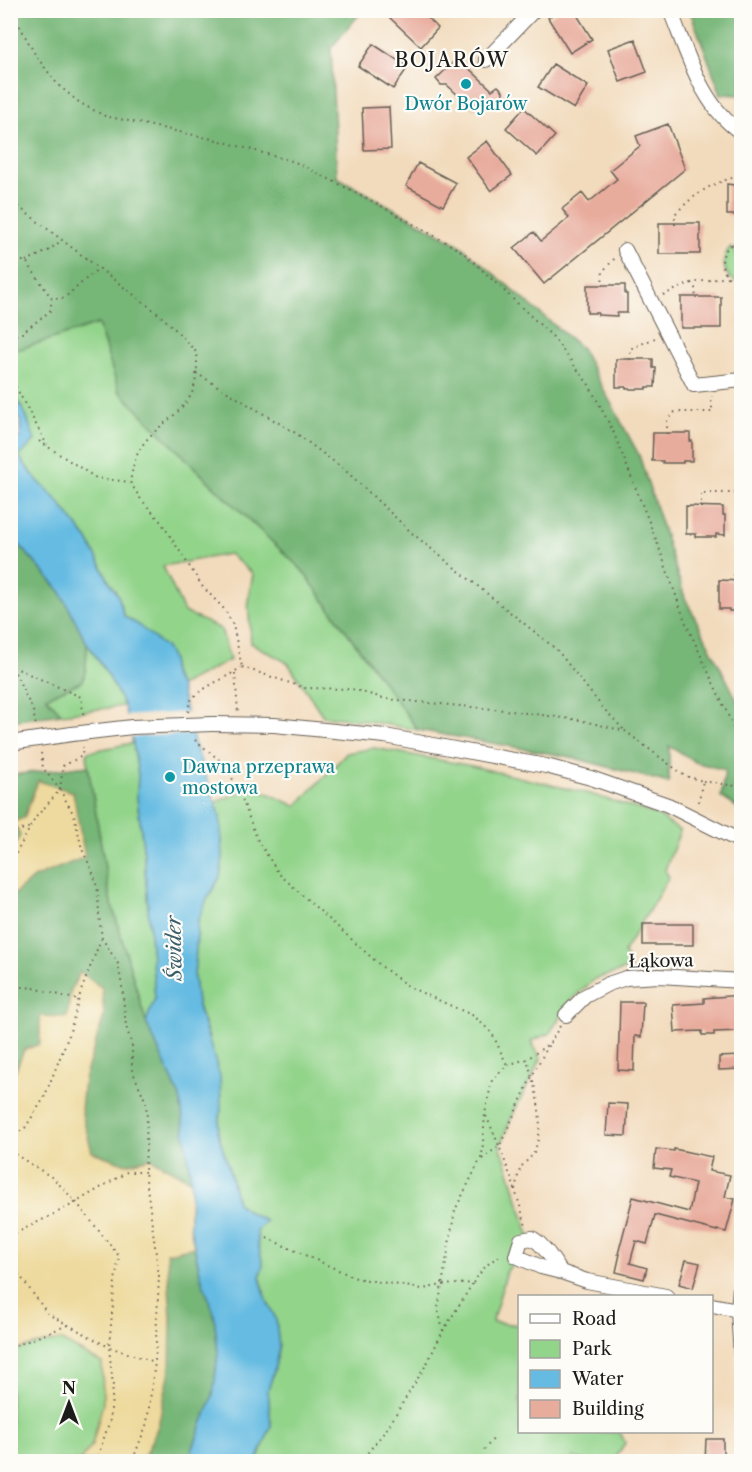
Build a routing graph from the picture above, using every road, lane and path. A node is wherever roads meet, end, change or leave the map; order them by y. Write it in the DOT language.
graph roads {
  1 [pos="11,10"];
  2 [pos="534,10"];
  3 [pos="670,10"];
  4 [pos="486,60"];
  5 [pos="741,133"];
  6 [pos="741,175"];
  7 [pos="10,198"];
  8 [pos="675,225"];
  9 [pos="62,240"];
  10 [pos="741,240"];
  11 [pos="732,244"];
  12 [pos="625,250"];
  13 [pos="741,256"];
  14 [pos="10,261"];
  15 [pos="26,261"];
  16 [pos="99,268"];
  17 [pos="728,277"];
  18 [pos="691,283"];
  19 [pos="741,285"];
  20 [pos="602,286"];
  21 [pos="696,298"];
  22 [pos="52,300"];
  23 [pos="650,300"];
  24 [pos="663,334"];
  25 [pos="10,337"];
  26 [pos="630,360"];
  27 [pos="196,373"];
  28 [pos="10,376"];
  29 [pos="741,381"];
  30 [pos="711,393"];
  31 [pos="667,434"];
  32 [pos="39,441"];
  33 [pos="48,447"];
  34 [pos="130,482"];
  35 [pos="741,494"];
  36 [pos="701,508"];
  37 [pos="741,567"];
  38 [pos="734,582"];
  39 [pos="10,662"];
  40 [pos="13,666"];
  41 [pos="242,666"];
  42 [pos="239,716"];
  43 [pos="84,724"];
  44 [pos="36,730"];
  45 [pos="625,730"];
  46 [pos="10,743"];
  47 [pos="83,745"];
  48 [pos="741,746"];
  49 [pos="40,748"];
  50 [pos="223,763"];
  51 [pos="703,782"];
  52 [pos="741,787"];
  53 [pos="60,790"];
  54 [pos="695,818"];
  55 [pos="32,826"];
  56 [pos="10,833"];
  57 [pos="741,842"];
  58 [pos="10,864"];
  59 [pos="102,938"];
  60 [pos="741,981"];
  61 [pos="10,986"];
  62 [pos="79,1000"];
  63 [pos="566,1015"];
  64 [pos="550,1043"];
  65 [pos="527,1059"];
  66 [pos="507,1065"];
  67 [pos="532,1076"];
  68 [pos="485,1114"];
  69 [pos="10,1138"];
  70 [pos="500,1145"];
  71 [pos="10,1151"];
  72 [pos="480,1161"];
  73 [pos="145,1172"];
  74 [pos="515,1189"];
  75 [pos="76,1202"];
  76 [pos="10,1236"];
  77 [pos="267,1238"];
  78 [pos="532,1238"];
  79 [pos="516,1256"];
  80 [pos="741,1265"];
  81 [pos="10,1266"];
  82 [pos="561,1272"];
  83 [pos="473,1282"];
  84 [pos="442,1285"];
  85 [pos="661,1295"];
  86 [pos="713,1305"];
  87 [pos="738,1310"];
  88 [pos="68,1325"];
  89 [pos="443,1331"];
  90 [pos="10,1347"];
  91 [pos="109,1347"];
  92 [pos="155,1362"];
  93 [pos="741,1372"];
  94 [pos="494,1438"];
  95 [pos="484,1450"];
  96 [pos="96,1461"];
  97 [pos="132,1461"];
  98 [pos="360,1461"];
  1 -- 48 [label="path"];
  2 -- 4 [label="street"];
  3 -- 5 [label="street"];
  6 -- 8 [label="path"];
  7 -- 9 [label="path"];
  9 -- 15 [label="path"];
  9 -- 16 [label="path"];
  10 -- 11 [label="path"];
  11 -- 13 [label="path"];
  11 -- 17 [label="path"];
  12 -- 20 [label="path"];
  12 -- 23 [label="street"];
  14 -- 15 [label="path"];
  15 -- 22 [label="path"];
  16 -- 22 [label="path"];
  16 -- 27 [label="path"];
  17 -- 18 [label="path"];
  17 -- 19 [label="path"];
  18 -- 21 [label="path"];
  18 -- 23 [label="path"];
  22 -- 25 [label="path"];
  23 -- 29 [label="street"];
  24 -- 26 [label="path"];
  27 -- 34 [label="path"];
  27 -- 45 [label="path"];
  28 -- 33 [label="path"];
  30 -- 31 [label="path"];
  32 -- 33 [label="path"];
  33 -- 34 [label="path"];
  34 -- 41 [label="path"];
  35 -- 36 [label="path"];
  37 -- 38 [label="path"];
  39 -- 40 [label="path"];
  40 -- 43 [label="path"];
  40 -- 44 [label="path"];
  41 -- 42 [label="path"];
  41 -- 45 [label="path"];
  45 -- 51 [label="path"];
  46 -- 54 [label="street, bridge"];
  47 -- 53 [label="path"];
  49 -- 53 [label="path"];
  50 -- 66 [label="path"];
  51 -- 52 [label="path"];
  51 -- 54 [label="path"];
  53 -- 55 [label="path"];
  53 -- 59 [label="path"];
  54 -- 57 [label="street"];
  55 -- 56 [label="path"];
  55 -- 58 [label="path"];
  59 -- 62 [label="path"];
  59 -- 73 [label="path"];
  60 -- 63 [label="street, Łąkowa"];
  61 -- 62 [label="path"];
  62 -- 69 [label="path"];
  63 -- 64 [label="path"];
  64 -- 65 [label="path"];
  64 -- 67 [label="path"];
  65 -- 66 [label="path"];
  65 -- 67 [label="path"];
  66 -- 68 [label="path"];
  67 -- 70 [label="path"];
  67 -- 74 [label="path"];
  68 -- 70 [label="path"];
  68 -- 72 [label="path"];
  70 -- 72 [label="path"];
  70 -- 74 [label="path"];
  71 -- 75 [label="path"];
  72 -- 84 [label="path"];
  73 -- 75 [label="path"];
  73 -- 92 [label="path"];
  74 -- 78 [label="path"];
  75 -- 76 [label="path"];
  75 -- 91 [label="path"];
  77 -- 84 [label="path"];
  78 -- 79 [label="street"];
  78 -- 82 [label="street"];
  79 -- 82 [label="street"];
  79 -- 83 [label="path"];
  80 -- 87 [label="street"];
  81 -- 88 [label="path"];
  82 -- 85 [label="street"];
  83 -- 84 [label="path"];
  83 -- 89 [label="path"];
  84 -- 89 [label="path"];
  86 -- 87 [label="street"];
  87 -- 93 [label="street"];
  88 -- 90 [label="path"];
  88 -- 91 [label="path"];
  89 -- 98 [label="path"];
  91 -- 92 [label="path"];
  91 -- 96 [label="path"];
  92 -- 97 [label="path"];
  94 -- 95 [label="path"];
}
